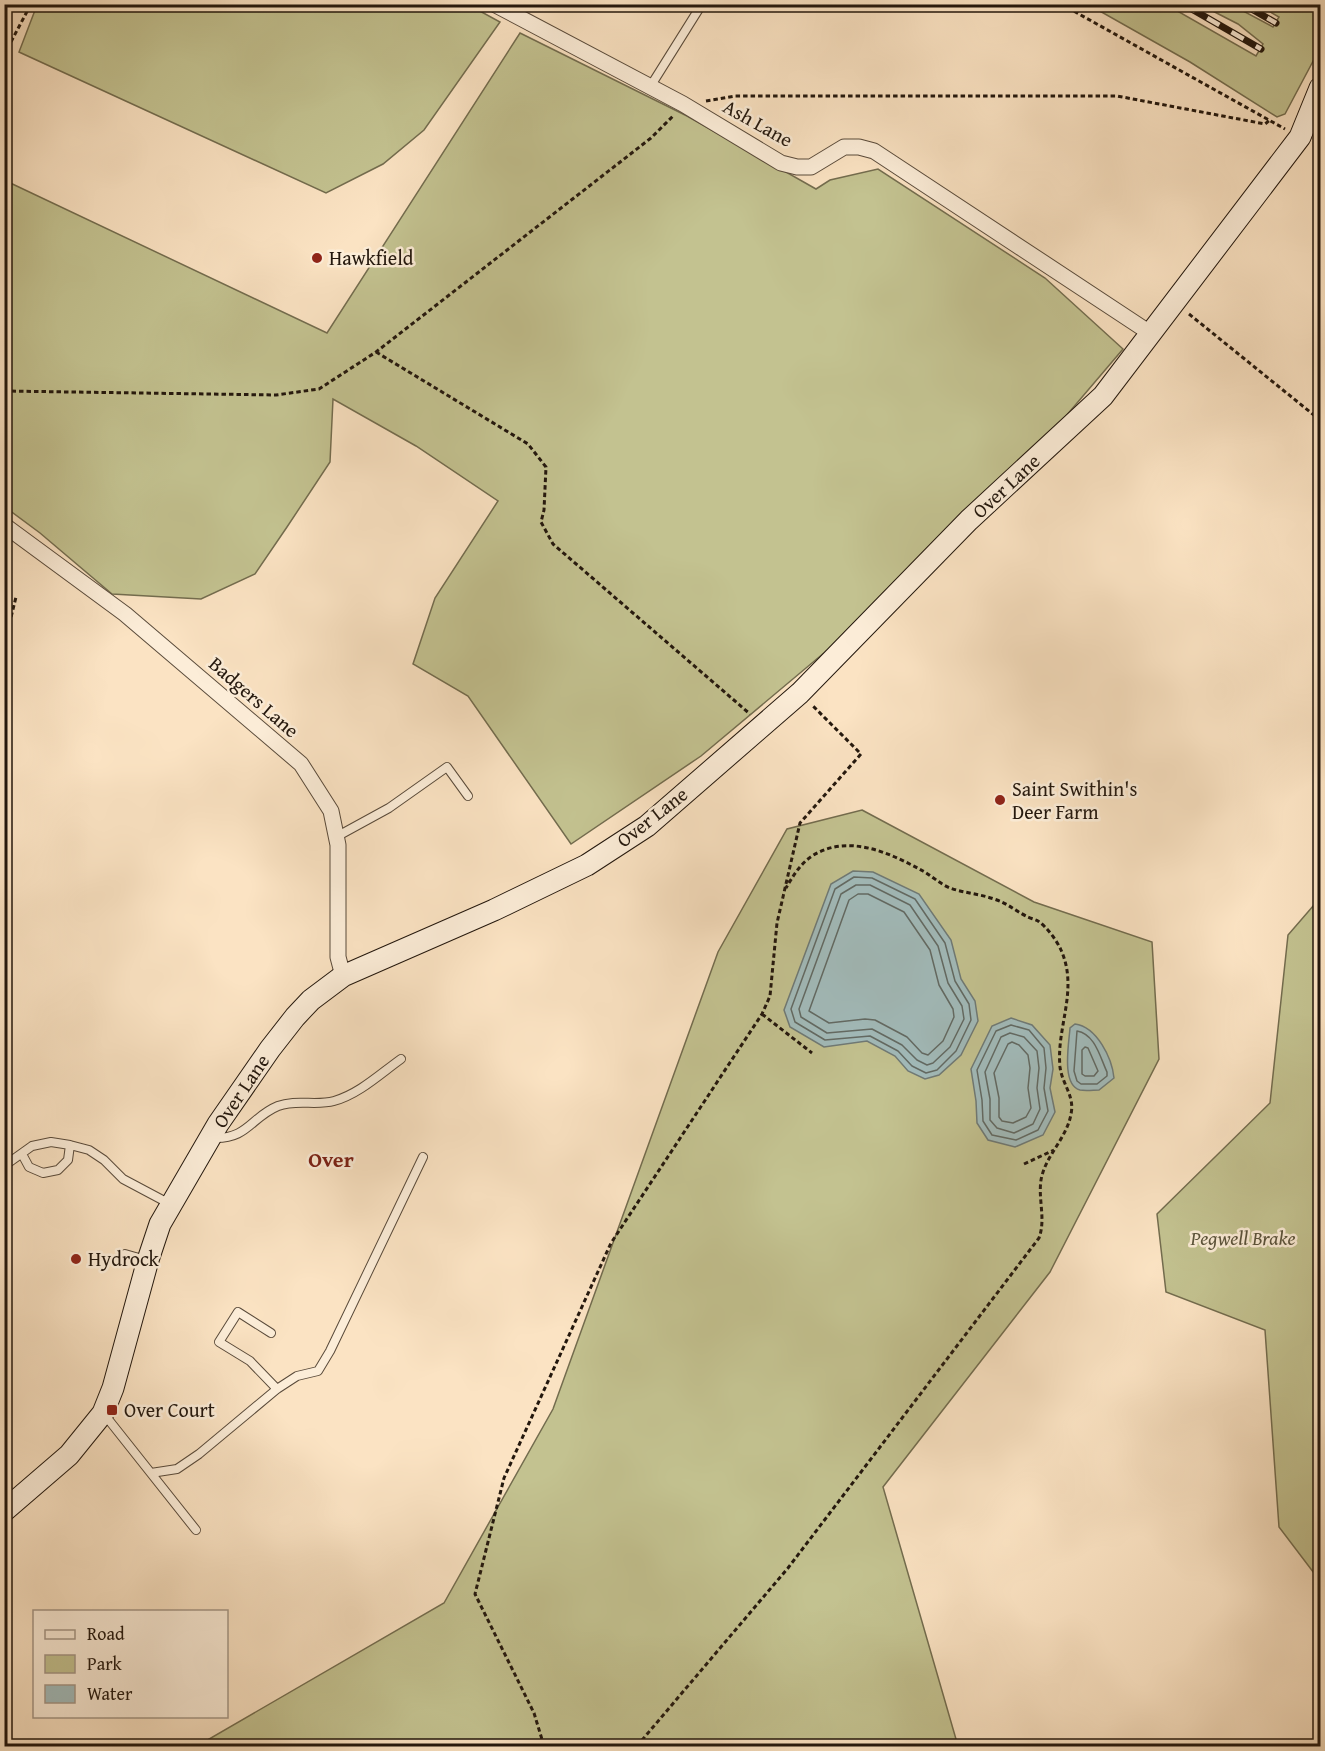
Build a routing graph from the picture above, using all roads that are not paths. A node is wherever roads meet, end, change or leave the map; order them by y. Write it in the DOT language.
graph roads {
  1 [pos="494,4"];
  2 [pos="702,4"];
  3 [pos="650,87"];
  4 [pos="1320,88"];
  5 [pos="1150,333"];
  6 [pos="4,525"];
  7 [pos="468,796"];
  8 [pos="336,837"];
  9 [pos="343,976"];
  10 [pos="401,1059"];
  11 [pos="210,1138"];
  12 [pos="70,1145"];
  13 [pos="22,1154"];
  14 [pos="423,1157"];
  15 [pos="4,1166"];
  16 [pos="171,1204"];
  17 [pos="125,1254"];
  18 [pos="147,1260"];
  19 [pos="271,1333"];
  20 [pos="277,1389"];
  21 [pos="103,1413"];
  22 [pos="151,1473"];
  23 [pos="4,1511"];
  24 [pos="196,1530"];
  1 -- 3 [label="street, Ash Lane"];
  2 -- 3 [label="lane"];
  3 -- 5 [label="street, Ash Lane"];
  4 -- 5 [label="street, Over Lane"];
  5 -- 9 [label="street, Over Lane"];
  6 -- 8 [label="street, Badgers Lane"];
  7 -- 8 [label="lane"];
  8 -- 9 [label="street, Badgers Lane"];
  9 -- 11 [label="street, Over Lane"];
  10 -- 11 [label="lane"];
  11 -- 16 [label="street, Over Lane"];
  12 -- 13 [label="lane"];
  12 -- 13 [label="lane"];
  12 -- 16 [label="lane"];
  13 -- 15 [label="lane"];
  14 -- 20 [label="lane"];
  16 -- 18 [label="street, Over Lane"];
  17 -- 18 [label="lane"];
  18 -- 21 [label="street, Over Lane"];
  19 -- 20 [label="lane"];
  20 -- 22 [label="lane"];
  21 -- 22 [label="lane"];
  21 -- 23 [label="street, Over Lane"];
  22 -- 24 [label="lane"];
}
